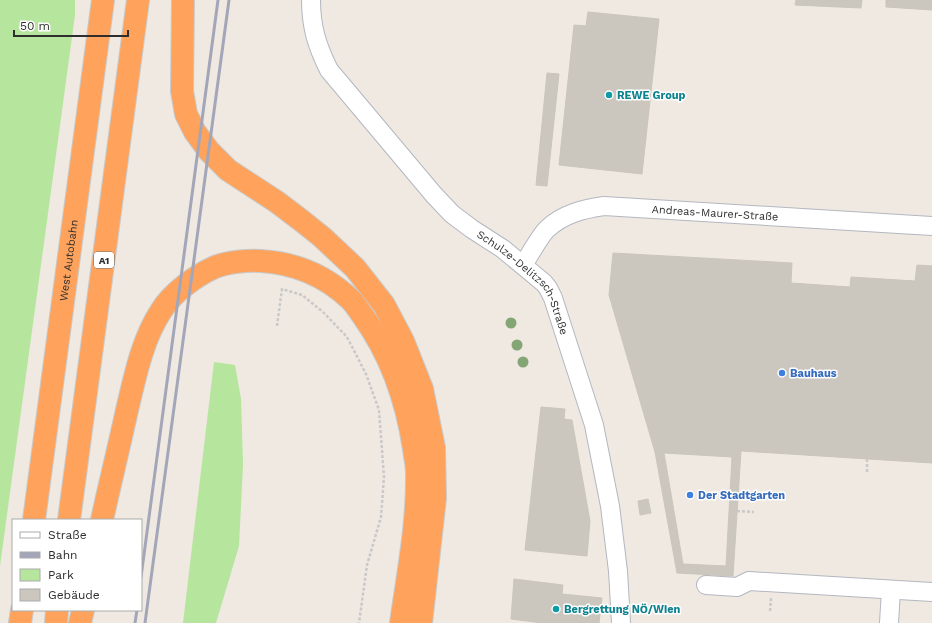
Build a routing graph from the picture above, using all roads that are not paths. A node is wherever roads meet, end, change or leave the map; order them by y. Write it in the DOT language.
graph roads {
  1 [pos="91,0"];
  2 [pos="103,0"];
  3 [pos="138,0"];
  4 [pos="183,0"];
  5 [pos="310,0"];
  6 [pos="91,89"];
  7 [pos="932,226"];
  8 [pos="523,265"];
  9 [pos="34,519"];
  10 [pos="69,519"];
  11 [pos="102,519"];
  12 [pos="706,585"];
  13 [pos="891,590"];
  14 [pos="932,592"];
  15 [pos="22,611"];
  16 [pos="57,611"];
  17 [pos="82,611"];
  18 [pos="20,623"];
  19 [pos="56,623"];
  20 [pos="80,623"];
  21 [pos="401,623"];
  22 [pos="421,623"];
  23 [pos="621,623"];
  24 [pos="889,623"];
  1 -- 6 [label="highway"];
  2 -- 6 [label="highway, West Autobahn"];
  3 -- 10 [label="highway, A1"];
  4 -- 22 [label="highway"];
  5 -- 8 [label="street, Schulze-Delitzsch-Straße"];
  6 -- 9 [label="highway, West Autobahn"];
  7 -- 8 [label="street, Andreas-Maurer-Straße"];
  8 -- 23 [label="street, Schulze-Delitzsch-Straße"];
  11 -- 21 [label="highway"];
  12 -- 13 [label="street"];
  13 -- 14 [label="street"];
  13 -- 24 [label="street"];
  15 -- 18 [label="highway"];
  16 -- 19 [label="highway"];
  17 -- 20 [label="highway"];
}
